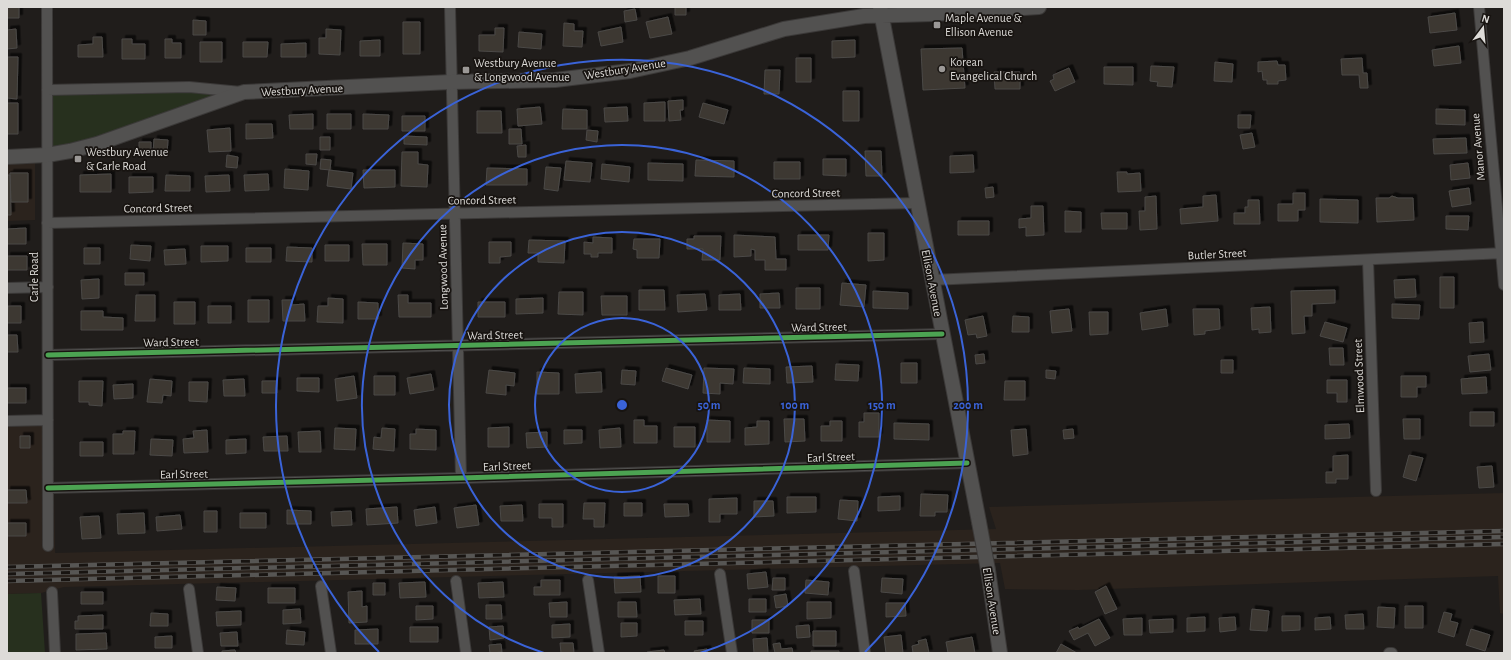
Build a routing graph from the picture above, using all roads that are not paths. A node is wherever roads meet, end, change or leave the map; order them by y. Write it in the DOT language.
graph roads {
  1 [pos="47,7"];
  2 [pos="450,7"];
  3 [pos="1039,7"];
  4 [pos="1478,7"];
  5 [pos="881,12"];
  6 [pos="451,82"];
  7 [pos="47,90"];
  8 [pos="244,92"];
  9 [pos="47,155"];
  10 [pos="7,157"];
  11 [pos="917,203"];
  12 [pos="455,214"];
  13 [pos="47,223"];
  14 [pos="1503,253"];
  15 [pos="1368,260"];
  16 [pos="932,280"];
  17 [pos="1504,285"];
  18 [pos="7,288"];
  19 [pos="48,288"];
  20 [pos="942,334"];
  21 [pos="458,346"];
  22 [pos="48,355"];
  23 [pos="48,420"];
  24 [pos="7,421"];
  25 [pos="967,463"];
  26 [pos="461,478"];
  27 [pos="48,488"];
  28 [pos="1376,491"];
  29 [pos="48,546"];
  30 [pos="854,571"];
  31 [pos="720,574"];
  32 [pos="456,580"];
  33 [pos="588,580"];
  34 [pos="321,586"];
  35 [pos="189,589"];
  36 [pos="52,592"];
  37 [pos="55,653"];
  38 [pos="198,653"];
  39 [pos="331,653"];
  40 [pos="466,653"];
  41 [pos="599,653"];
  42 [pos="732,653"];
  43 [pos="865,653"];
  44 [pos="1000,653"];
  1 -- 7 [label="street, Carle Road"];
  2 -- 6 [label="street, Longwood Avenue"];
  3 -- 5 [label="main road, Westbury Avenue"];
  4 -- 14 [label="street, Manor Avenue"];
  5 -- 6 [label="main road, Westbury Avenue"];
  5 -- 11 [label="main road, Ellison Avenue"];
  6 -- 8 [label="main road, Westbury Avenue"];
  6 -- 12 [label="street, Longwood Avenue"];
  7 -- 8 [label="street, Westbury Avenue"];
  7 -- 9 [label="street, Carle Road"];
  8 -- 9 [label="main road, Westbury Avenue"];
  9 -- 10 [label="main road, Westbury Avenue"];
  9 -- 13 [label="street, Carle Road"];
  11 -- 12 [label="street, Concord Street"];
  11 -- 16 [label="main road, Ellison Avenue"];
  12 -- 13 [label="street, Concord Street"];
  12 -- 21 [label="street, Longwood Avenue"];
  13 -- 19 [label="street, Carle Road"];
  14 -- 15 [label="street, Butler Street"];
  14 -- 17 [label="street, Manor Avenue"];
  15 -- 16 [label="street, Butler Street"];
  15 -- 28 [label="street, Elmwood Street"];
  16 -- 20 [label="main road, Ellison Avenue"];
  18 -- 19 [label="street"];
  19 -- 22 [label="street, Carle Road"];
  20 -- 21 [label="street, Ward Street"];
  20 -- 25 [label="main road, Ellison Avenue"];
  21 -- 22 [label="street, Ward Street"];
  21 -- 26 [label="street, Longwood Avenue"];
  22 -- 23 [label="street, Carle Road"];
  23 -- 24 [label="street"];
  23 -- 27 [label="street, Carle Road"];
  25 -- 26 [label="street, Earl Street"];
  25 -- 44 [label="main road, Ellison Avenue, bridge"];
  26 -- 27 [label="street, Earl Street"];
  27 -- 29 [label="street, Carle Road"];
  30 -- 43 [label="street"];
  31 -- 42 [label="street"];
  32 -- 40 [label="street"];
  33 -- 41 [label="street"];
  34 -- 39 [label="street"];
  35 -- 38 [label="street"];
  36 -- 37 [label="street"];
}
